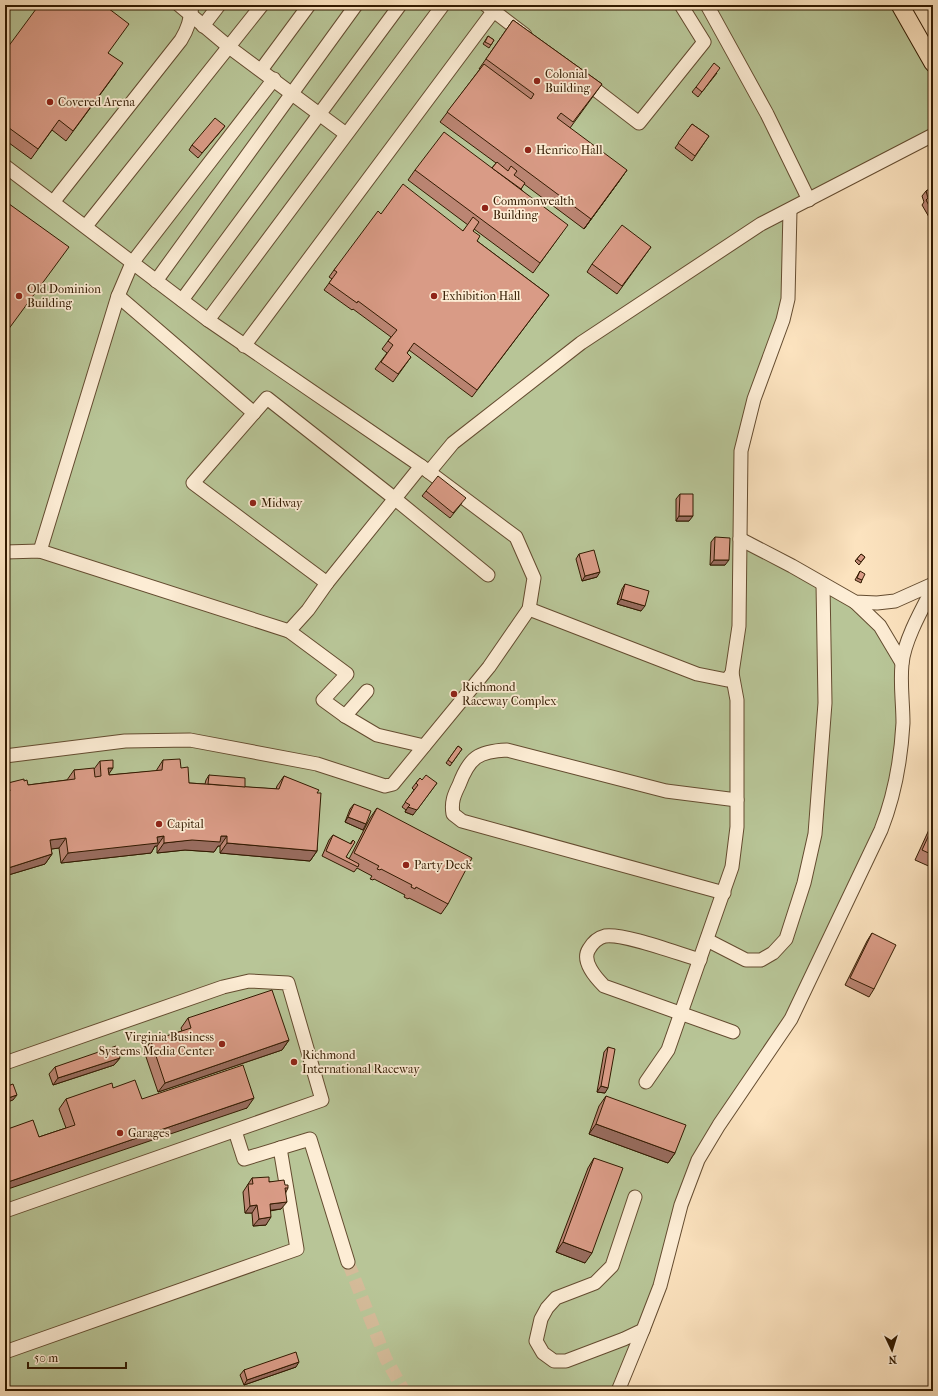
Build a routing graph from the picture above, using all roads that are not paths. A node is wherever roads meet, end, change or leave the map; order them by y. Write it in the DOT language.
graph roads {
  1 [pos="179,5"];
  2 [pos="219,5"];
  3 [pos="262,5"];
  4 [pos="309,5"];
  5 [pos="356,5"];
  6 [pos="400,5"];
  7 [pos="443,5"];
  8 [pos="681,5"];
  9 [pos="706,5"];
  10 [pos="900,5"];
  11 [pos="493,7"];
  12 [pos="192,11"];
  13 [pos="203,26"];
  14 [pos="538,45"];
  15 [pos="229,47"];
  16 [pos="933,63"];
  17 [pos="261,70"];
  18 [pos="576,74"];
  19 [pos="274,79"];
  20 [pos="292,93"];
  21 [pos="320,114"];
  22 [pos="346,134"];
  23 [pos="933,135"];
  24 [pos="5,166"];
  25 [pos="809,200"];
  26 [pos="54,201"];
  27 [pos="790,210"];
  28 [pos="86,226"];
  29 [pos="132,263"];
  30 [pos="156,281"];
  31 [pos="118,296"];
  32 [pos="182,300"];
  33 [pos="208,320"];
  34 [pos="244,346"];
  35 [pos="254,413"];
  36 [pos="425,469"];
  37 [pos="394,498"];
  38 [pos="740,539"];
  39 [pos="40,551"];
  40 [pos="5,552"];
  41 [pos="488,575"];
  42 [pos="327,583"];
  43 [pos="823,584"];
  44 [pos="933,584"];
  45 [pos="933,588"];
  46 [pos="855,602"];
  47 [pos="529,609"];
  48 [pos="289,631"];
  49 [pos="902,663"];
  50 [pos="732,673"];
  51 [pos="367,691"];
  52 [pos="346,716"];
  53 [pos="424,746"];
  54 [pos="5,756"];
  55 [pos="737,800"];
  56 [pos="724,893"];
  57 [pos="707,940"];
  58 [pos="700,960"];
  59 [pos="681,1014"];
  60 [pos="733,1032"];
  61 [pos="5,1063"];
  62 [pos="646,1082"];
  63 [pos="235,1131"];
  64 [pos="280,1148"];
  65 [pos="635,1197"];
  66 [pos="5,1211"];
  67 [pos="348,1262"];
  68 [pos="642,1330"];
  69 [pos="5,1352"];
  70 [pos="618,1391"];
  1 -- 12 [label="street"];
  2 -- 13 [label="street"];
  3 -- 15 [label="street"];
  4 -- 17 [label="street"];
  5 -- 20 [label="street"];
  6 -- 21 [label="street"];
  7 -- 22 [label="street"];
  8 -- 18 [label="street"];
  9 -- 25 [label="street"];
  10 -- 16 [label="main road"];
  11 -- 14 [label="street"];
  11 -- 34 [label="street"];
  12 -- 13 [label="street"];
  12 -- 26 [label="street"];
  13 -- 15 [label="street"];
  15 -- 17 [label="street"];
  15 -- 28 [label="street"];
  17 -- 19 [label="street"];
  19 -- 20 [label="street"];
  19 -- 29 [label="street"];
  20 -- 21 [label="street"];
  20 -- 30 [label="street"];
  21 -- 22 [label="street"];
  21 -- 32 [label="street"];
  22 -- 33 [label="street"];
  23 -- 25 [label="street"];
  24 -- 26 [label="street"];
  25 -- 27 [label="street"];
  26 -- 28 [label="street"];
  27 -- 36 [label="street"];
  27 -- 38 [label="street"];
  28 -- 29 [label="street"];
  29 -- 30 [label="street"];
  29 -- 31 [label="street"];
  30 -- 32 [label="street"];
  31 -- 35 [label="street"];
  31 -- 39 [label="street"];
  32 -- 33 [label="street"];
  33 -- 34 [label="street"];
  34 -- 36 [label="street"];
  35 -- 37 [label="street"];
  35 -- 42 [label="street"];
  36 -- 37 [label="street"];
  36 -- 47 [label="street"];
  37 -- 41 [label="street"];
  37 -- 42 [label="street"];
  38 -- 43 [label="street"];
  38 -- 50 [label="street"];
  39 -- 40 [label="street"];
  39 -- 48 [label="street"];
  42 -- 48 [label="street"];
  43 -- 46 [label="street"];
  43 -- 57 [label="street"];
  44 -- 46 [label="street"];
  45 -- 49 [label="street"];
  46 -- 49 [label="street"];
  47 -- 50 [label="street"];
  47 -- 53 [label="street"];
  48 -- 52 [label="street"];
  49 -- 68 [label="street"];
  50 -- 55 [label="street"];
  51 -- 52 [label="street"];
  52 -- 53 [label="street"];
  53 -- 54 [label="street"];
  55 -- 56 [label="street"];
  55 -- 56 [label="street"];
  56 -- 57 [label="street"];
  57 -- 58 [label="street"];
  58 -- 59 [label="street"];
  58 -- 59 [label="street"];
  59 -- 60 [label="street"];
  59 -- 62 [label="street"];
  61 -- 63 [label="street"];
  63 -- 64 [label="street"];
  63 -- 66 [label="street"];
  64 -- 67 [label="street"];
  64 -- 69 [label="street"];
  65 -- 68 [label="street"];
  68 -- 70 [label="street"];
}
